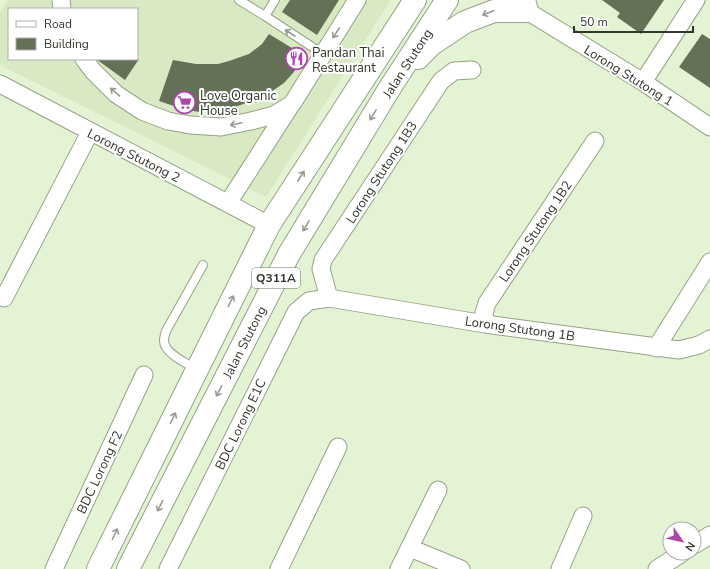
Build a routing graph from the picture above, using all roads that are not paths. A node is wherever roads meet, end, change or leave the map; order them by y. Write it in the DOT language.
graph roads {
  1 [pos="239,0"];
  2 [pos="275,0"];
  3 [pos="357,0"];
  4 [pos="415,0"];
  5 [pos="421,0"];
  6 [pos="447,0"];
  7 [pos="696,0"];
  8 [pos="520,4"];
  9 [pos="265,16"];
  10 [pos="323,54"];
  11 [pos="85,60"];
  12 [pos="472,70"];
  13 [pos="643,82"];
  14 [pos="0,84"];
  15 [pos="391,86"];
  16 [pos="292,104"];
  17 [pos="710,127"];
  18 [pos="331,129"];
  19 [pos="90,132"];
  20 [pos="595,141"];
  21 [pos="228,203"];
  22 [pos="268,224"];
  23 [pos="710,262"];
  24 [pos="202,265"];
  25 [pos="4,298"];
  26 [pos="328,298"];
  27 [pos="485,324"];
  28 [pos="710,339"];
  29 [pos="656,348"];
  30 [pos="197,370"];
  31 [pos="144,375"];
  32 [pos="338,447"];
  33 [pos="438,490"];
  34 [pos="583,516"];
  35 [pos="410,548"];
  36 [pos="670,561"];
  37 [pos="54,569"];
  38 [pos="98,569"];
  39 [pos="128,569"];
  40 [pos="168,569"];
  41 [pos="279,569"];
  42 [pos="399,569"];
  43 [pos="461,569"];
  44 [pos="560,569"];
  45 [pos="657,569"];
  1 -- 9 [label="lane"];
  2 -- 9 [label="lane"];
  3 -- 10 [label="street, one-way"];
  4 -- 18 [label="main road"];
  5 -- 18 [label="main road"];
  6 -- 15 [label="main road, Jalan Stutong / Q311A"];
  7 -- 13 [label="street"];
  8 -- 13 [label="street, Lorong Stutong 1"];
  8 -- 15 [label="main road, one-way"];
  10 -- 9 [label="lane, one-way"];
  10 -- 16 [label="street"];
  16 -- 11 [label="street, one-way"];
  12 -- 26 [label="street, Lorong Stutong 1B3"];
  13 -- 17 [label="street, Lorong Stutong 1"];
  14 -- 19 [label="street, Lorong Stutong 2"];
  15 -- 39 [label="main road, Jalan Stutong / Q311A, one-way"];
  16 -- 21 [label="street"];
  22 -- 18 [label="main road, one-way"];
  19 -- 21 [label="street, Lorong Stutong 2"];
  19 -- 25 [label="street"];
  20 -- 27 [label="street, Lorong Stutong 1B2"];
  21 -- 22 [label="street, Lorong Stutong 2"];
  30 -- 22 [label="main road, one-way"];
  23 -- 29 [label="street"];
  24 -- 30 [label="lane"];
  26 -- 27 [label="street, Lorong Stutong 1B"];
  26 -- 40 [label="street, BDC Lorong E1C"];
  27 -- 29 [label="street, Lorong Stutong 1B"];
  28 -- 29 [label="street, Lorong Stutong 1B"];
  38 -- 30 [label="main road, one-way"];
  31 -- 37 [label="street, BDC Lorong F2"];
  32 -- 41 [label="street"];
  33 -- 35 [label="street"];
  34 -- 44 [label="street"];
  35 -- 42 [label="street"];
  35 -- 43 [label="street"];
  36 -- 45 [label="street"];
}
